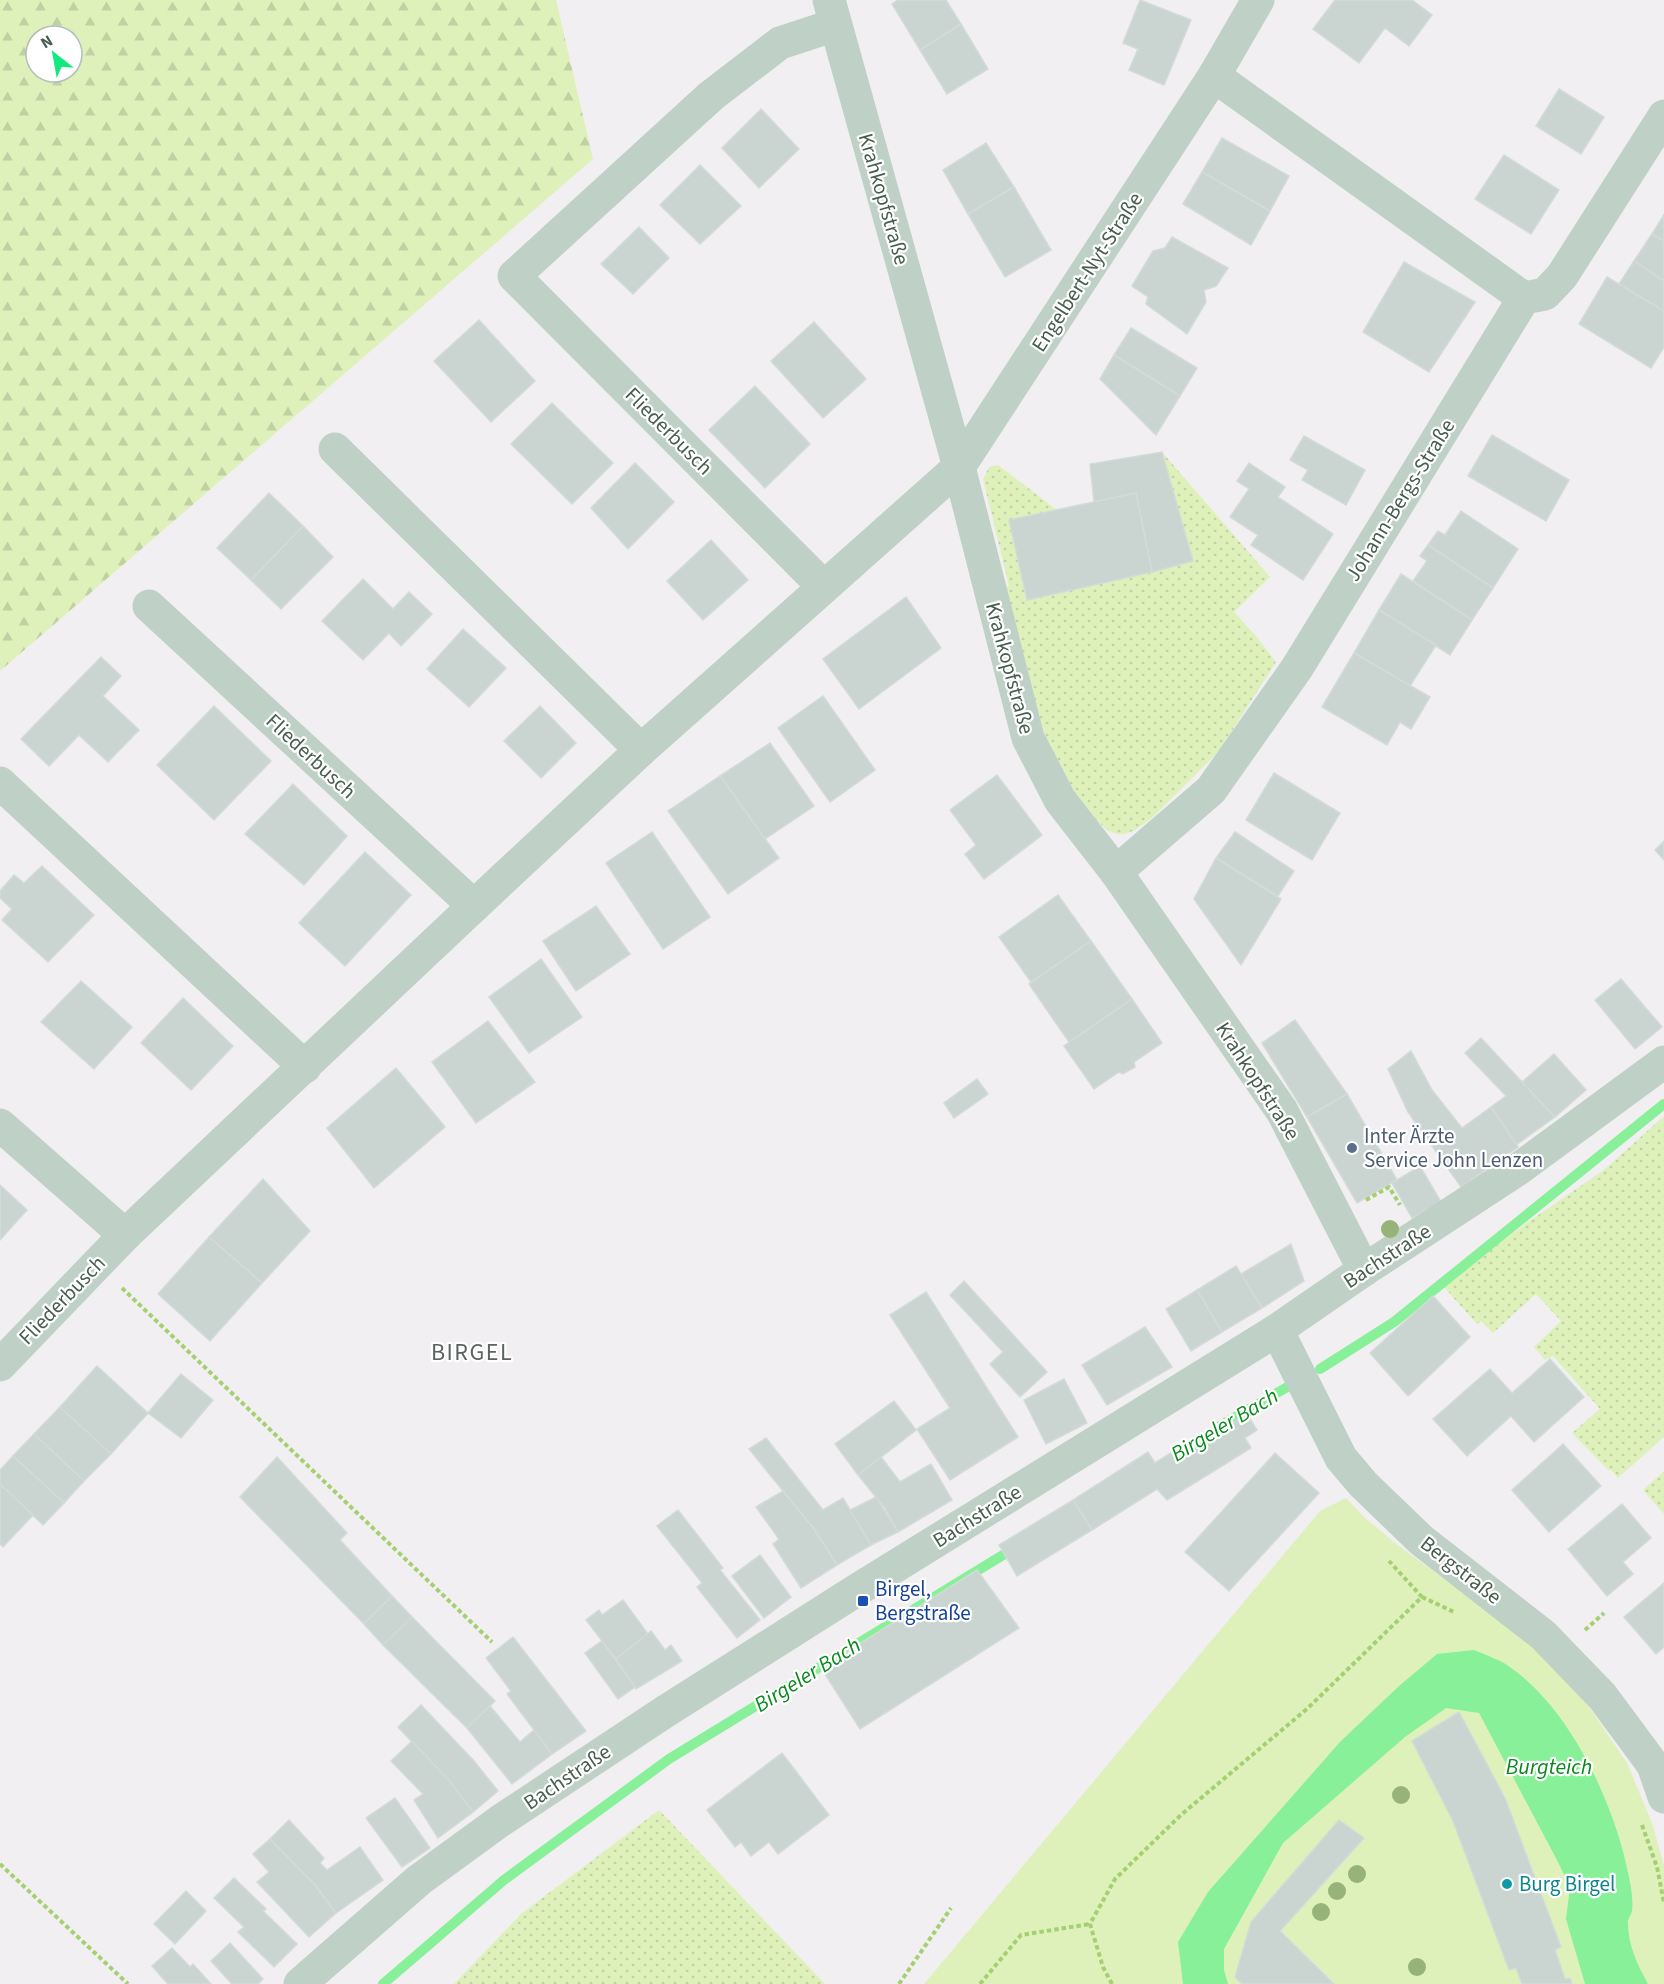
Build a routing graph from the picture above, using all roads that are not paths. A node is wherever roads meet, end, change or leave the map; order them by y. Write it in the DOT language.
graph roads {
  1 [pos="1258,0"];
  2 [pos="832,12"];
  3 [pos="1214,76"];
  4 [pos="1664,116"];
  5 [pos="514,276"];
  6 [pos="1524,298"];
  7 [pos="335,449"];
  8 [pos="959,467"];
  9 [pos="824,587"];
  10 [pos="149,606"];
  11 [pos="641,750"];
  12 [pos="0,783"];
  13 [pos="1116,872"];
  14 [pos="474,906"];
  15 [pos="1664,1062"];
  16 [pos="305,1067"];
  17 [pos="0,1125"];
  18 [pos="125,1236"];
  19 [pos="1364,1270"];
  20 [pos="1289,1355"];
  21 [pos="0,1365"];
  22 [pos="1664,1797"];
  23 [pos="300,1984"];
  1 -- 3 [label="street, Engelbert-Nyt-Straße"];
  2 -- 5 [label="street, Krahkopfstraße"];
  2 -- 8 [label="street, Krahkopfstraße"];
  3 -- 6 [label="street"];
  3 -- 8 [label="street, Engelbert-Nyt-Straße"];
  4 -- 6 [label="street"];
  5 -- 9 [label="street, Fliederbusch"];
  6 -- 13 [label="street, Johann-Bergs-Straße"];
  7 -- 11 [label="street"];
  8 -- 9 [label="street, Fliederbusch"];
  8 -- 13 [label="street, Krahkopfstraße"];
  9 -- 11 [label="street, Fliederbusch"];
  10 -- 14 [label="street, Fliederbusch"];
  11 -- 14 [label="street, Fliederbusch"];
  12 -- 16 [label="street"];
  13 -- 19 [label="street, Krahkopfstraße"];
  14 -- 16 [label="street, Fliederbusch"];
  15 -- 19 [label="street, Bachstraße"];
  16 -- 18 [label="street, Fliederbusch"];
  17 -- 18 [label="street"];
  18 -- 21 [label="street, Fliederbusch"];
  19 -- 20 [label="street, Bachstraße"];
  20 -- 22 [label="street, Bergstraße"];
  20 -- 23 [label="street, Bachstraße"];
}
